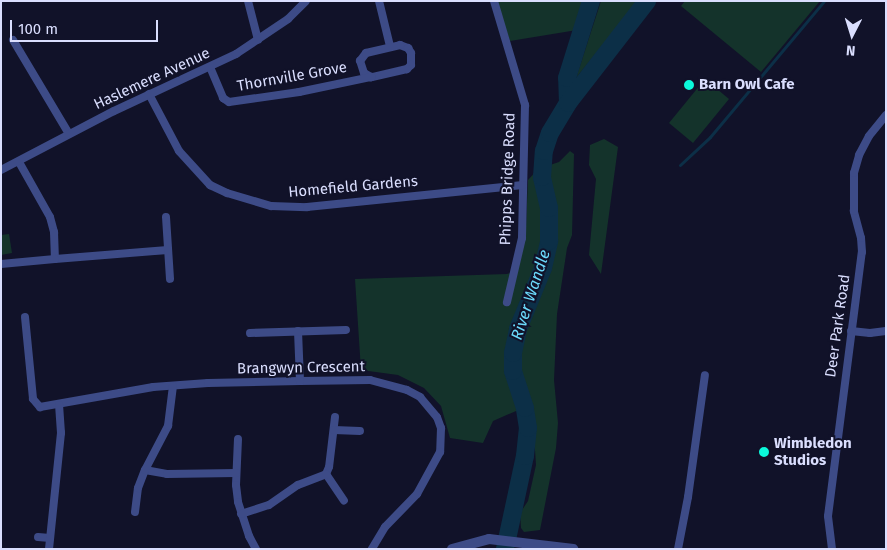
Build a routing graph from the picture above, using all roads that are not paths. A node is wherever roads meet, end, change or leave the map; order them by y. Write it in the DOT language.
graph roads {
  1 [pos="248,1"];
  2 [pos="306,1"];
  3 [pos="379,1"];
  4 [pos="494,1"];
  5 [pos="12,40"];
  6 [pos="258,40"];
  7 [pos="390,46"];
  8 [pos="210,67"];
  9 [pos="371,77"];
  10 [pos="149,94"];
  11 [pos="886,115"];
  12 [pos="69,134"];
  13 [pos="18,162"];
  14 [pos="1,170"];
  15 [pos="523,184"];
  16 [pos="166,216"];
  17 [pos="168,250"];
  18 [pos="55,259"];
  19 [pos="1,264"];
  20 [pos="170,279"];
  21 [pos="507,302"];
  22 [pos="25,318"];
  23 [pos="346,330"];
  24 [pos="298,331"];
  25 [pos="851,331"];
  26 [pos="886,331"];
  27 [pos="250,333"];
  28 [pos="705,376"];
  29 [pos="300,381"];
  30 [pos="173,386"];
  31 [pos="59,405"];
  32 [pos="335,417"];
  33 [pos="334,430"];
  34 [pos="360,431"];
  35 [pos="238,439"];
  36 [pos="145,470"];
  37 [pos="236,472"];
  38 [pos="326,474"];
  39 [pos="344,501"];
  40 [pos="136,512"];
  41 [pos="242,514"];
  42 [pos="38,536"];
  43 [pos="50,538"];
  44 [pos="49,549"];
  45 [pos="256,549"];
  46 [pos="372,549"];
  47 [pos="452,549"];
  48 [pos="574,549"];
  49 [pos="678,549"];
  50 [pos="832,549"];
  1 -- 6 [label="street"];
  2 -- 6 [label="street, Haslemere Avenue"];
  3 -- 7 [label="street"];
  4 -- 15 [label="street, Phipps Bridge Road"];
  5 -- 12 [label="street"];
  6 -- 8 [label="street, Haslemere Avenue"];
  7 -- 9 [label="street, Thornville Grove"];
  7 -- 9 [label="street, Thornville Grove"];
  8 -- 9 [label="street, Thornville Grove"];
  8 -- 10 [label="street, Haslemere Avenue"];
  10 -- 12 [label="street, Haslemere Avenue"];
  10 -- 15 [label="street, Homefield Gardens"];
  11 -- 25 [label="street, Deer Park Road"];
  12 -- 13 [label="street, Haslemere Avenue"];
  13 -- 14 [label="street, Haslemere Avenue"];
  13 -- 18 [label="street"];
  15 -- 21 [label="street, Phipps Bridge Road"];
  16 -- 17 [label="street"];
  17 -- 18 [label="street"];
  17 -- 20 [label="street"];
  18 -- 19 [label="street"];
  22 -- 31 [label="street, Brangwyn Crescent"];
  23 -- 24 [label="street"];
  24 -- 27 [label="street"];
  24 -- 29 [label="street"];
  25 -- 26 [label="street"];
  25 -- 50 [label="street, Deer Park Road"];
  28 -- 49 [label="street"];
  29 -- 30 [label="street, Brangwyn Crescent"];
  29 -- 46 [label="street, Brangwyn Crescent"];
  30 -- 31 [label="street, Brangwyn Crescent"];
  30 -- 36 [label="street"];
  31 -- 43 [label="street"];
  32 -- 33 [label="street"];
  33 -- 34 [label="street"];
  33 -- 38 [label="street"];
  35 -- 37 [label="street"];
  36 -- 37 [label="street"];
  36 -- 40 [label="street"];
  37 -- 41 [label="street"];
  38 -- 39 [label="street"];
  38 -- 41 [label="street"];
  41 -- 45 [label="street"];
  42 -- 43 [label="street"];
  43 -- 44 [label="street"];
  47 -- 48 [label="street"];
}
